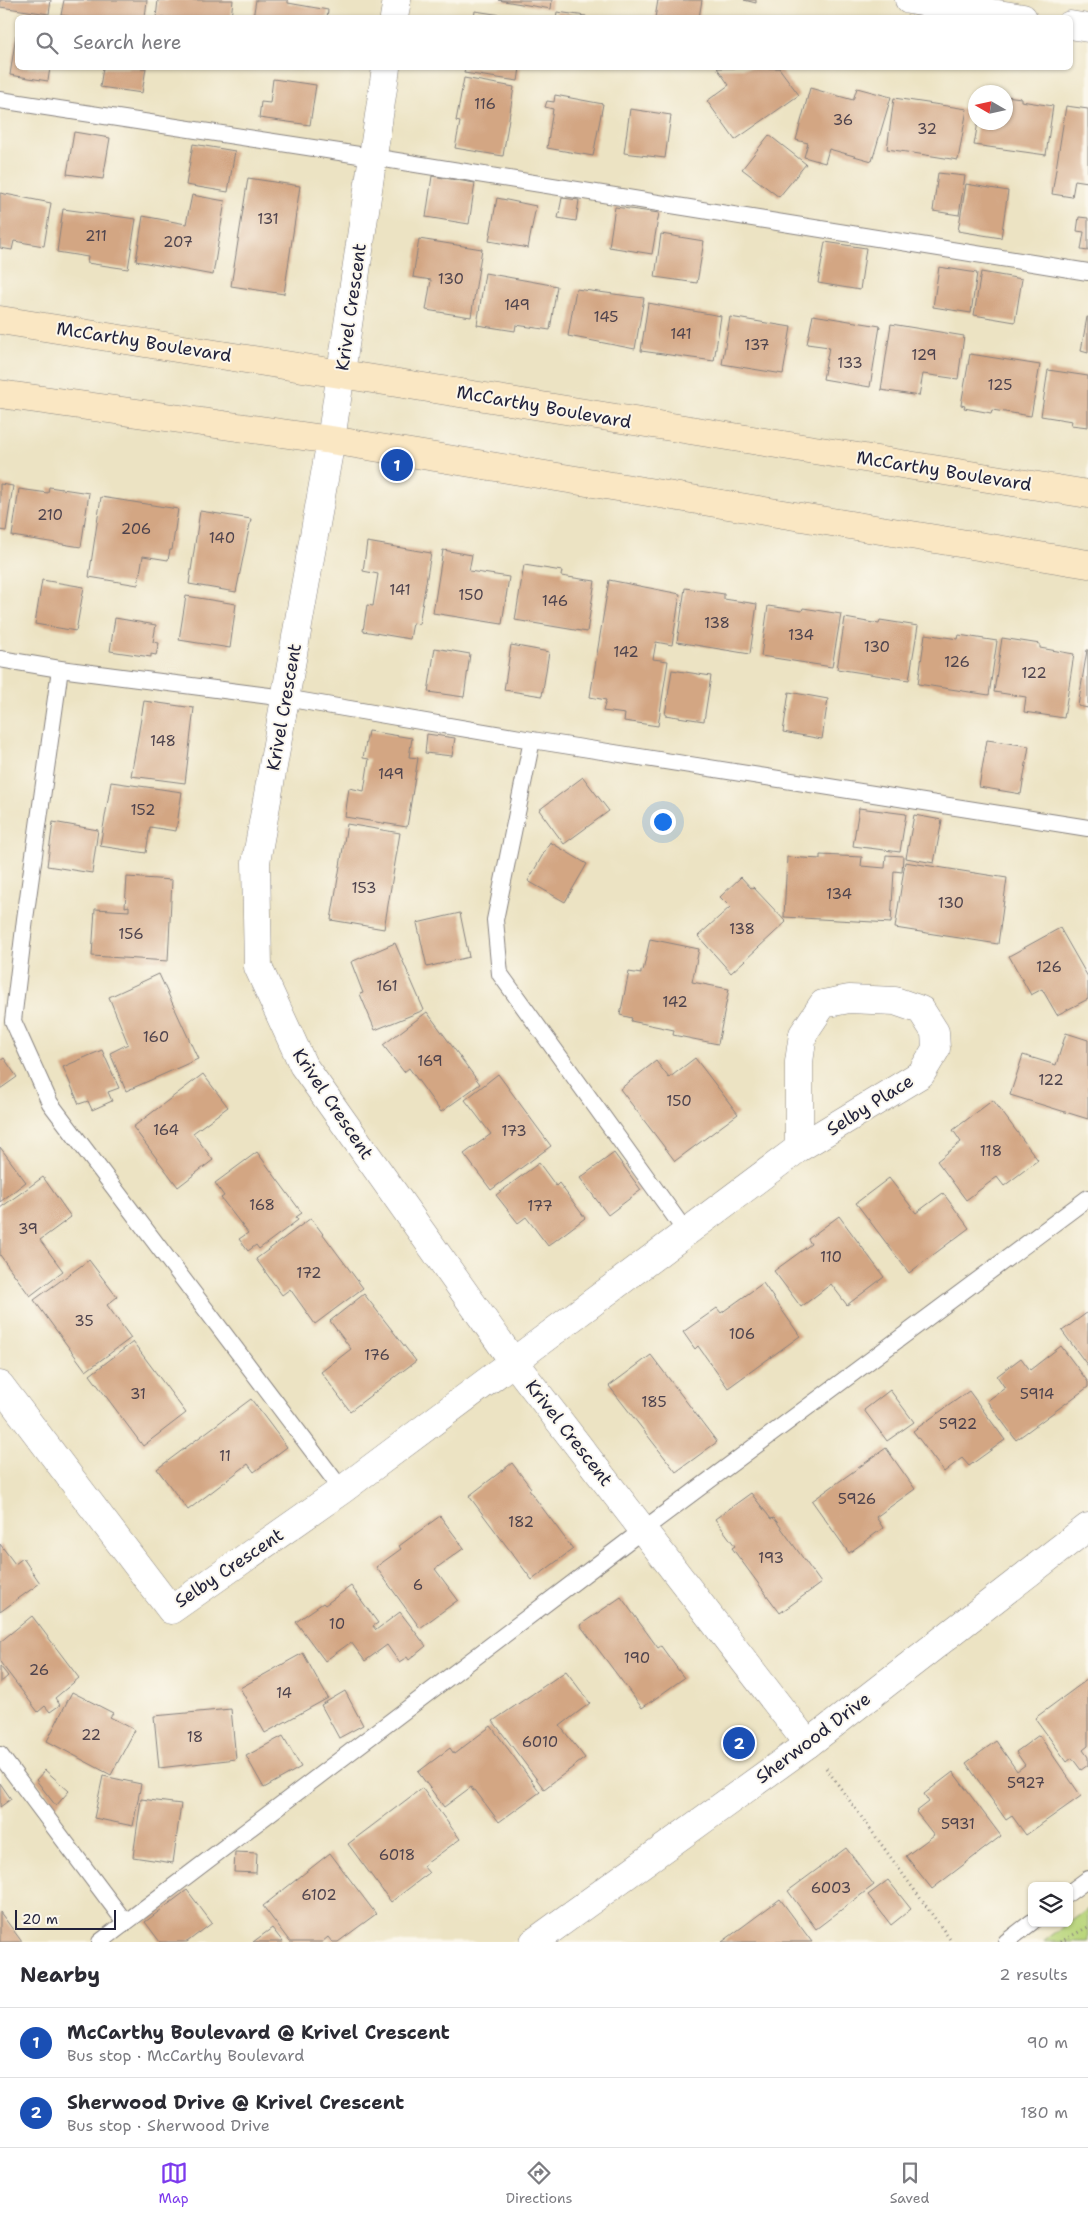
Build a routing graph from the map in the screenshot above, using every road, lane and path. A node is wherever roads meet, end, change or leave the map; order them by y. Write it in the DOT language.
graph roads {
  1 [pos="397,0"];
  2 [pos="909,0"];
  3 [pos="394,15"];
  4 [pos="1004,15"];
  5 [pos="1073,26"];
  6 [pos="1088,28"];
  7 [pos="386,70"];
  8 [pos="0,100"];
  9 [pos="372,157"];
  10 [pos="1088,272"];
  11 [pos="0,320"];
  12 [pos="342,372"];
  13 [pos="0,394"];
  14 [pos="331,440"];
  15 [pos="1088,494"];
  16 [pos="1088,564"];
  17 [pos="0,659"];
  18 [pos="60,669"];
  19 [pos="285,698"];
  20 [pos="532,740"];
  21 [pos="1088,828"];
  22 [pos="799,1148"];
  23 [pos="1088,1198"];
  24 [pos="686,1232"];
  25 [pos="513,1361"];
  26 [pos="0,1385"];
  27 [pos="342,1490"];
  28 [pos="1088,1527"];
  29 [pos="644,1529"];
  30 [pos="808,1744"];
  31 [pos="0,1756"];
  32 [pos="1088,1878"];
  33 [pos="1073,1890"];
  34 [pos="125,1922"];
  35 [pos="1028,1925"];
  36 [pos="1088,1927"];
  37 [pos="100,1942"];
  38 [pos="534,1942"];
  39 [pos="952,1942"];
  40 [pos="1006,1942"];
  41 [pos="1060,1942"];
  1 -- 3 [label="street"];
  2 -- 4 [label="street"];
  5 -- 6 [label="street"];
  7 -- 9 [label="street, Krivel Crescent"];
  8 -- 9 [label="lane"];
  9 -- 10 [label="lane"];
  9 -- 12 [label="street, Krivel Crescent"];
  11 -- 12 [label="main road, McCarthy Boulevard"];
  12 -- 14 [label="street, Krivel Crescent"];
  12 -- 15 [label="main road, McCarthy Boulevard"];
  13 -- 14 [label="main road"];
  14 -- 16 [label="main road"];
  14 -- 19 [label="street, Krivel Crescent"];
  17 -- 18 [label="lane"];
  18 -- 19 [label="lane"];
  18 -- 27 [label="lane"];
  19 -- 20 [label="lane"];
  19 -- 25 [label="street, Krivel Crescent"];
  20 -- 21 [label="lane"];
  20 -- 24 [label="lane"];
  22 -- 22 [label="street, Selby Place"];
  22 -- 24 [label="street, Selby Place"];
  23 -- 29 [label="lane"];
  24 -- 25 [label="street, Selby Place"];
  25 -- 27 [label="street, Selby Crescent"];
  25 -- 29 [label="street, Krivel Crescent"];
  26 -- 27 [label="street, Selby Crescent"];
  28 -- 30 [label="street, Sherwood Drive"];
  29 -- 30 [label="street, Krivel Crescent"];
  29 -- 34 [label="lane"];
  30 -- 38 [label="street, Sherwood Drive"];
  30 -- 39 [label="path"];
  31 -- 34 [label="lane"];
  32 -- 33 [label="lane"];
  34 -- 37 [label="lane"];
  35 -- 40 [label="lane"];
  36 -- 41 [label="path"];
}
